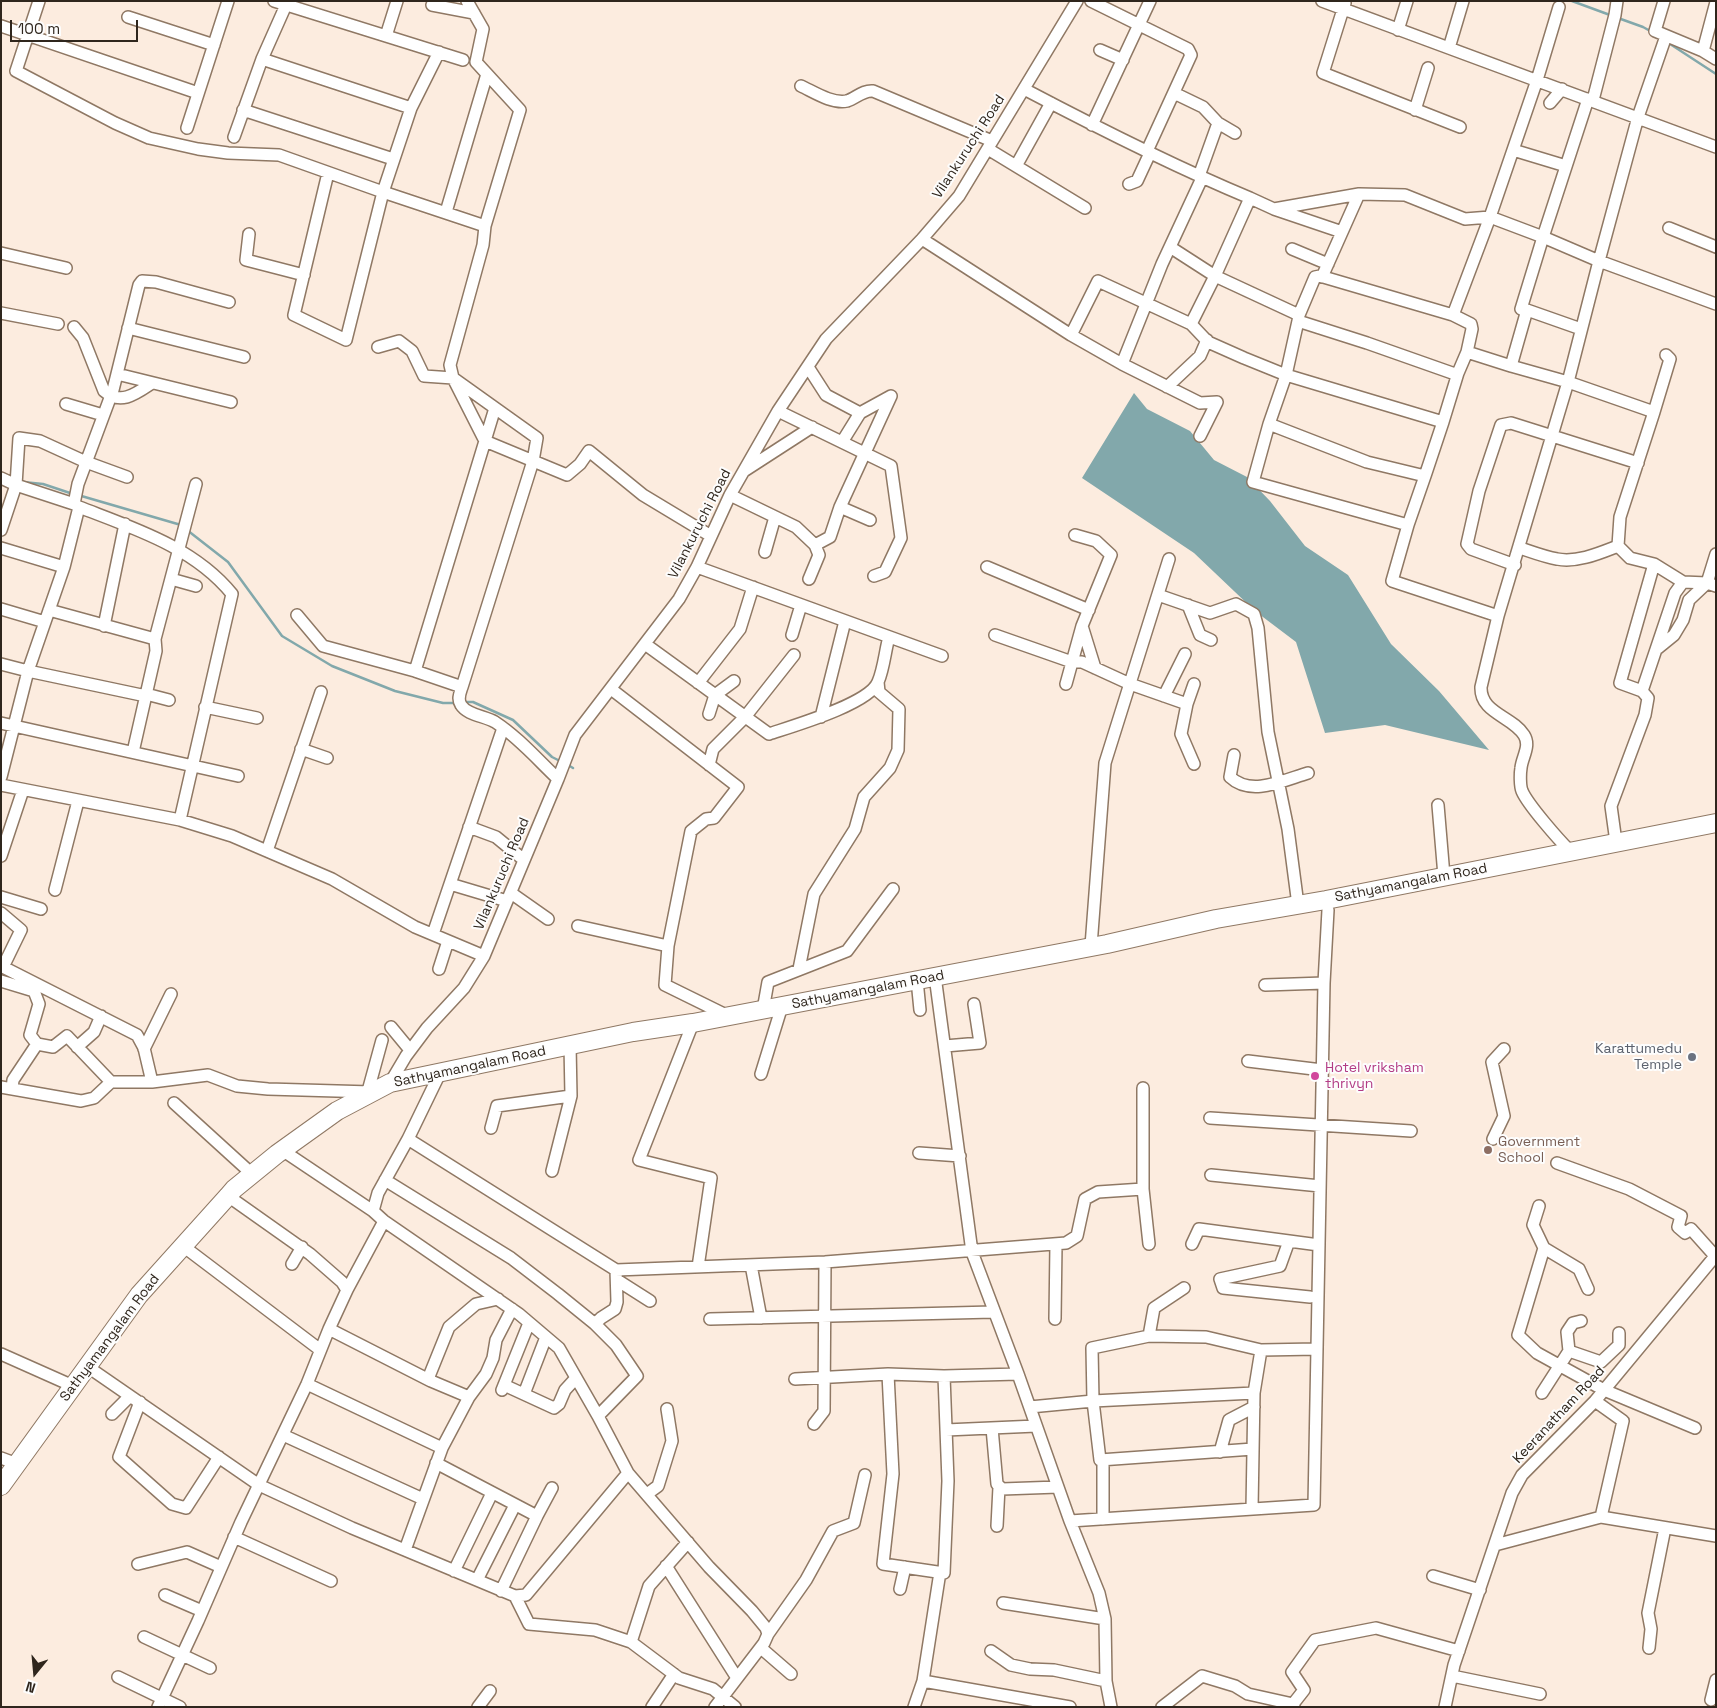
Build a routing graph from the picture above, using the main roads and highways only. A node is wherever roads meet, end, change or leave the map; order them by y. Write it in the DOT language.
graph roads {
  1 [pos="1716,823"];
  2 [pos="1716,833"];
  3 [pos="1491,872"];
  4 [pos="1099,945"];
  5 [pos="9,1461"];
  6 [pos="1,1486"];
  1 -- 3 [label="highway, Sathyamangalam Road"];
  2 -- 3 [label="highway, Sathyamangalam Road"];
  3 -- 4 [label="highway, Sathyamangalam Road"];
  3 -- 4 [label="highway, Sathyamangalam Road"];
  4 -- 5 [label="highway, Sathyamangalam Road"];
  5 -- 6 [label="highway, Sathyamangalam Road"];
}
